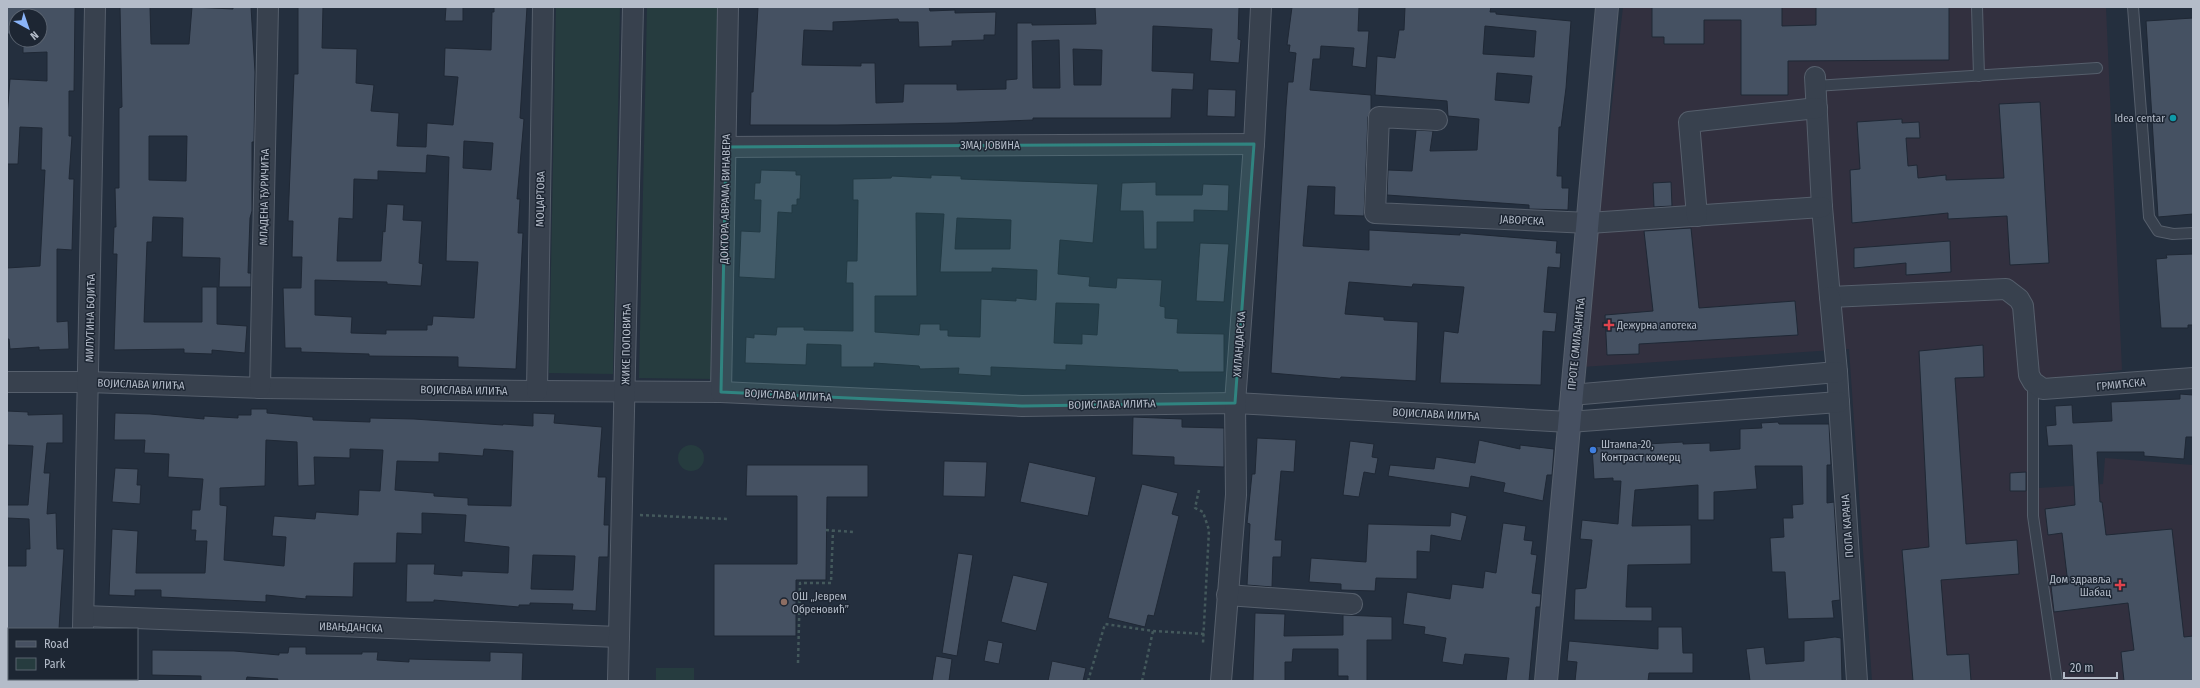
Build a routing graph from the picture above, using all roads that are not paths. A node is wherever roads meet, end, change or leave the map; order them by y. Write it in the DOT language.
graph roads {
  1 [pos="95,7"];
  2 [pos="268,7"];
  3 [pos="543,7"];
  4 [pos="633,7"];
  5 [pos="728,7"];
  6 [pos="1261,7"];
  7 [pos="1607,7"];
  8 [pos="1977,7"];
  9 [pos="2133,7"];
  10 [pos="2097,68"];
  11 [pos="1979,76"];
  12 [pos="1815,81"];
  13 [pos="1817,108"];
  14 [pos="1437,120"];
  15 [pos="1254,144"];
  16 [pos="726,148"];
  17 [pos="1822,207"];
  18 [pos="1697,216"];
  19 [pos="1589,223"];
  20 [pos="2193,233"];
  21 [pos="1830,297"];
  22 [pos="1837,372"];
  23 [pos="2193,378"];
  24 [pos="7,382"];
  25 [pos="88,382"];
  26 [pos="2041,386"];
  27 [pos="260,388"];
  28 [pos="537,391"];
  29 [pos="626,392"];
  30 [pos="721,392"];
  31 [pos="1570,395"];
  32 [pos="1839,402"];
  33 [pos="1235,403"];
  34 [pos="1569,422"];
  35 [pos="1227,595"];
  36 [pos="1352,604"];
  37 [pos="83,623"];
  38 [pos="619,637"];
  39 [pos="618,681"];
  40 [pos="1221,681"];
  41 [pos="1546,681"];
  42 [pos="1857,681"];
  43 [pos="2057,681"];
  1 -- 25 [label="street, МИЛУТИНА БОЈИЋА"];
  2 -- 27 [label="street, МЛАДЕНА ЂУРИЧИЋА"];
  3 -- 28 [label="street, МОЦАРТОВА"];
  4 -- 29 [label="street, ЖИКЕ ПОПОВИЋА"];
  5 -- 16 [label="street, ДОКТОРА АВРАМА ВИНАВЕРА"];
  6 -- 15 [label="street, ХИЛАНДАРСКА"];
  7 -- 19 [label="street, ПРОТЕ СМИЉАНИЋА"];
  8 -- 11 [label="lane"];
  9 -- 20 [label="lane"];
  10 -- 11 [label="lane"];
  11 -- 12 [label="lane"];
  12 -- 13 [label="street, ПОПА КАРАНА"];
  13 -- 17 [label="street, ПОПА КАРАНА"];
  13 -- 18 [label="street"];
  14 -- 19 [label="street, ЈАВОРСКА"];
  15 -- 16 [label="street, ЗМАЈ ЈОВИНА"];
  15 -- 33 [label="street, ХИЛАНДАРСКА"];
  16 -- 30 [label="street, ДОКТОРА АВРАМА ВИНАВЕРА"];
  17 -- 18 [label="street, ЈАВОРСКА"];
  17 -- 21 [label="street, ПОПА КАРАНА"];
  18 -- 19 [label="street, ЈАВОРСКА"];
  19 -- 31 [label="street, ПРОТЕ СМИЉАНИЋА"];
  21 -- 22 [label="street, ПОПА КАРАНА"];
  21 -- 26 [label="street"];
  22 -- 31 [label="street"];
  22 -- 32 [label="street, ПОПА КАРАНА"];
  23 -- 26 [label="street, ГРМИЋСКА"];
  24 -- 25 [label="street, ВОЈИСЛАВА ИЛИЋА"];
  25 -- 27 [label="street, ВОЈИСЛАВА ИЛИЋА"];
  25 -- 37 [label="street, МИЛУТИНА БОЈИЋА"];
  26 -- 43 [label="lane"];
  27 -- 28 [label="street, ВОЈИСЛАВА ИЛИЋА"];
  28 -- 29 [label="street, ВОЈИСЛАВА ИЛИЋА"];
  29 -- 30 [label="street, ВОЈИСЛАВА ИЛИЋА"];
  29 -- 38 [label="street, ЖИКЕ ПОПОВИЋА"];
  30 -- 33 [label="street, ВОЈИСЛАВА ИЛИЋА"];
  31 -- 34 [label="street, ПРОТЕ СМИЉАНИЋА"];
  32 -- 34 [label="street, ВОЈИСЛАВА ИЛИЋА"];
  32 -- 42 [label="street, ПОПА КАРАНА"];
  33 -- 34 [label="street, ВОЈИСЛАВА ИЛИЋА"];
  33 -- 35 [label="street, ХИЛАНДАРСКА"];
  34 -- 41 [label="street, ПРОТЕ СМИЉАНИЋА"];
  35 -- 36 [label="street"];
  35 -- 40 [label="street, ХИЛАНДАРСКА"];
  37 -- 38 [label="street, ИВАЊДАНСКА"];
  38 -- 39 [label="street, ЖИКЕ ПОПОВИЋА"];
}
